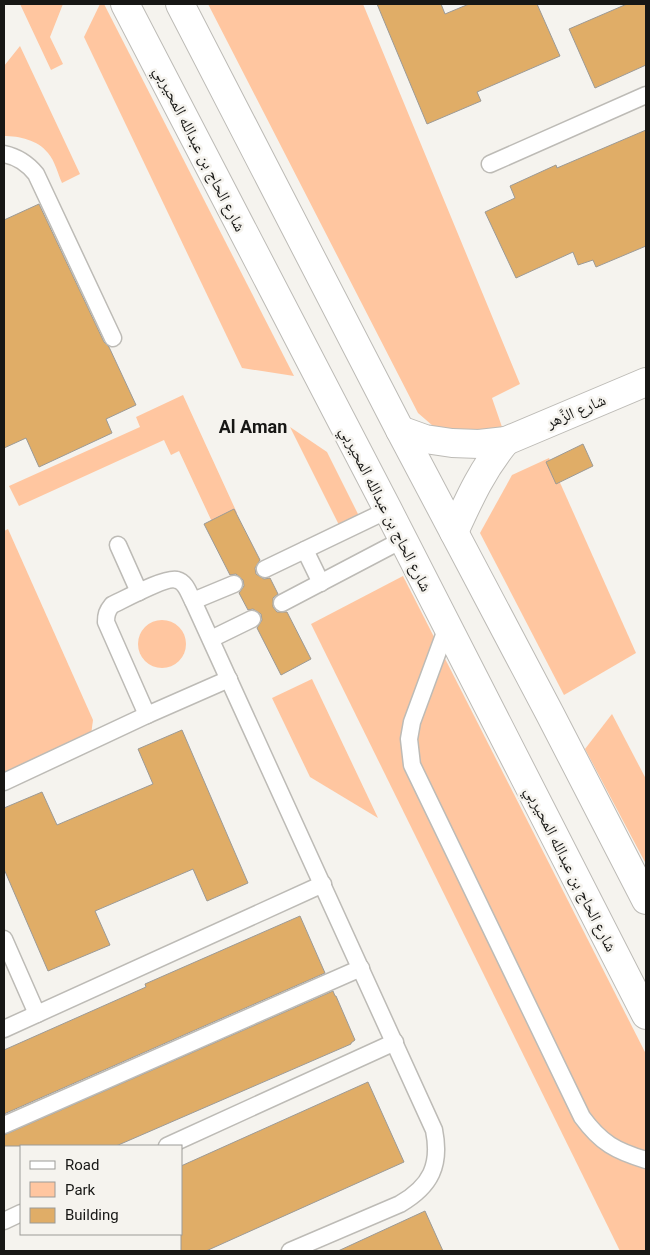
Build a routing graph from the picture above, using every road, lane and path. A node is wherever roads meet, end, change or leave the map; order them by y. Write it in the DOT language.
graph roads {
  1 [pos="125,4"];
  2 [pos="180,4"];
  3 [pos="646,95"];
  4 [pos="4,154"];
  5 [pos="490,164"];
  6 [pos="113,338"];
  7 [pos="646,382"];
  8 [pos="400,430"];
  9 [pos="506,441"];
  10 [pos="388,510"];
  11 [pos="454,532"];
  12 [pos="402,540"];
  13 [pos="118,545"];
  14 [pos="305,550"];
  15 [pos="265,569"];
  16 [pos="321,582"];
  17 [pos="234,584"];
  18 [pos="139,592"];
  19 [pos="193,601"];
  20 [pos="282,603"];
  21 [pos="252,619"];
  22 [pos="447,627"];
  23 [pos="211,639"];
  24 [pos="229,679"];
  25 [pos="147,715"];
  26 [pos="4,782"];
  27 [pos="323,884"];
  28 [pos="646,900"];
  29 [pos="4,939"];
  30 [pos="361,968"];
  31 [pos="37,1014"];
  32 [pos="646,1015"];
  33 [pos="4,1028"];
  34 [pos="395,1042"];
  35 [pos="4,1125"];
  36 [pos="169,1145"];
  37 [pos="646,1160"];
  38 [pos="20,1213"];
  39 [pos="4,1221"];
  40 [pos="290,1251"];
  1 -- 10 [label="street, شارع الحاج بن عبدالله المحيربي"];
  2 -- 8 [label="street"];
  3 -- 5 [label="lane"];
  4 -- 6 [label="lane"];
  7 -- 9 [label="street, شارع الزَّهر"];
  8 -- 9 [label="street, شارع الزَّهر"];
  8 -- 11 [label="street"];
  9 -- 11 [label="street, شارع الزَّهر"];
  10 -- 12 [label="street, شارع الحاج بن عبدالله المحيربي"];
  10 -- 14 [label="lane"];
  11 -- 28 [label="street"];
  12 -- 16 [label="lane"];
  12 -- 22 [label="street, شارع الحاج بن عبدالله المحيربي"];
  13 -- 18 [label="lane"];
  14 -- 15 [label="lane"];
  14 -- 16 [label="lane"];
  16 -- 20 [label="lane"];
  17 -- 19 [label="lane"];
  18 -- 19 [label="lane"];
  18 -- 25 [label="lane"];
  19 -- 23 [label="lane"];
  21 -- 23 [label="lane"];
  22 -- 32 [label="street, شارع الحاج بن عبدالله المحيربي"];
  22 -- 37 [label="lane"];
  23 -- 24 [label="lane"];
  24 -- 25 [label="lane"];
  24 -- 27 [label="lane"];
  25 -- 26 [label="lane"];
  27 -- 30 [label="lane"];
  27 -- 31 [label="lane"];
  29 -- 31 [label="lane"];
  30 -- 34 [label="lane"];
  30 -- 35 [label="lane"];
  31 -- 33 [label="lane"];
  34 -- 36 [label="lane"];
  34 -- 40 [label="lane"];
  38 -- 39 [label="lane"];
}
